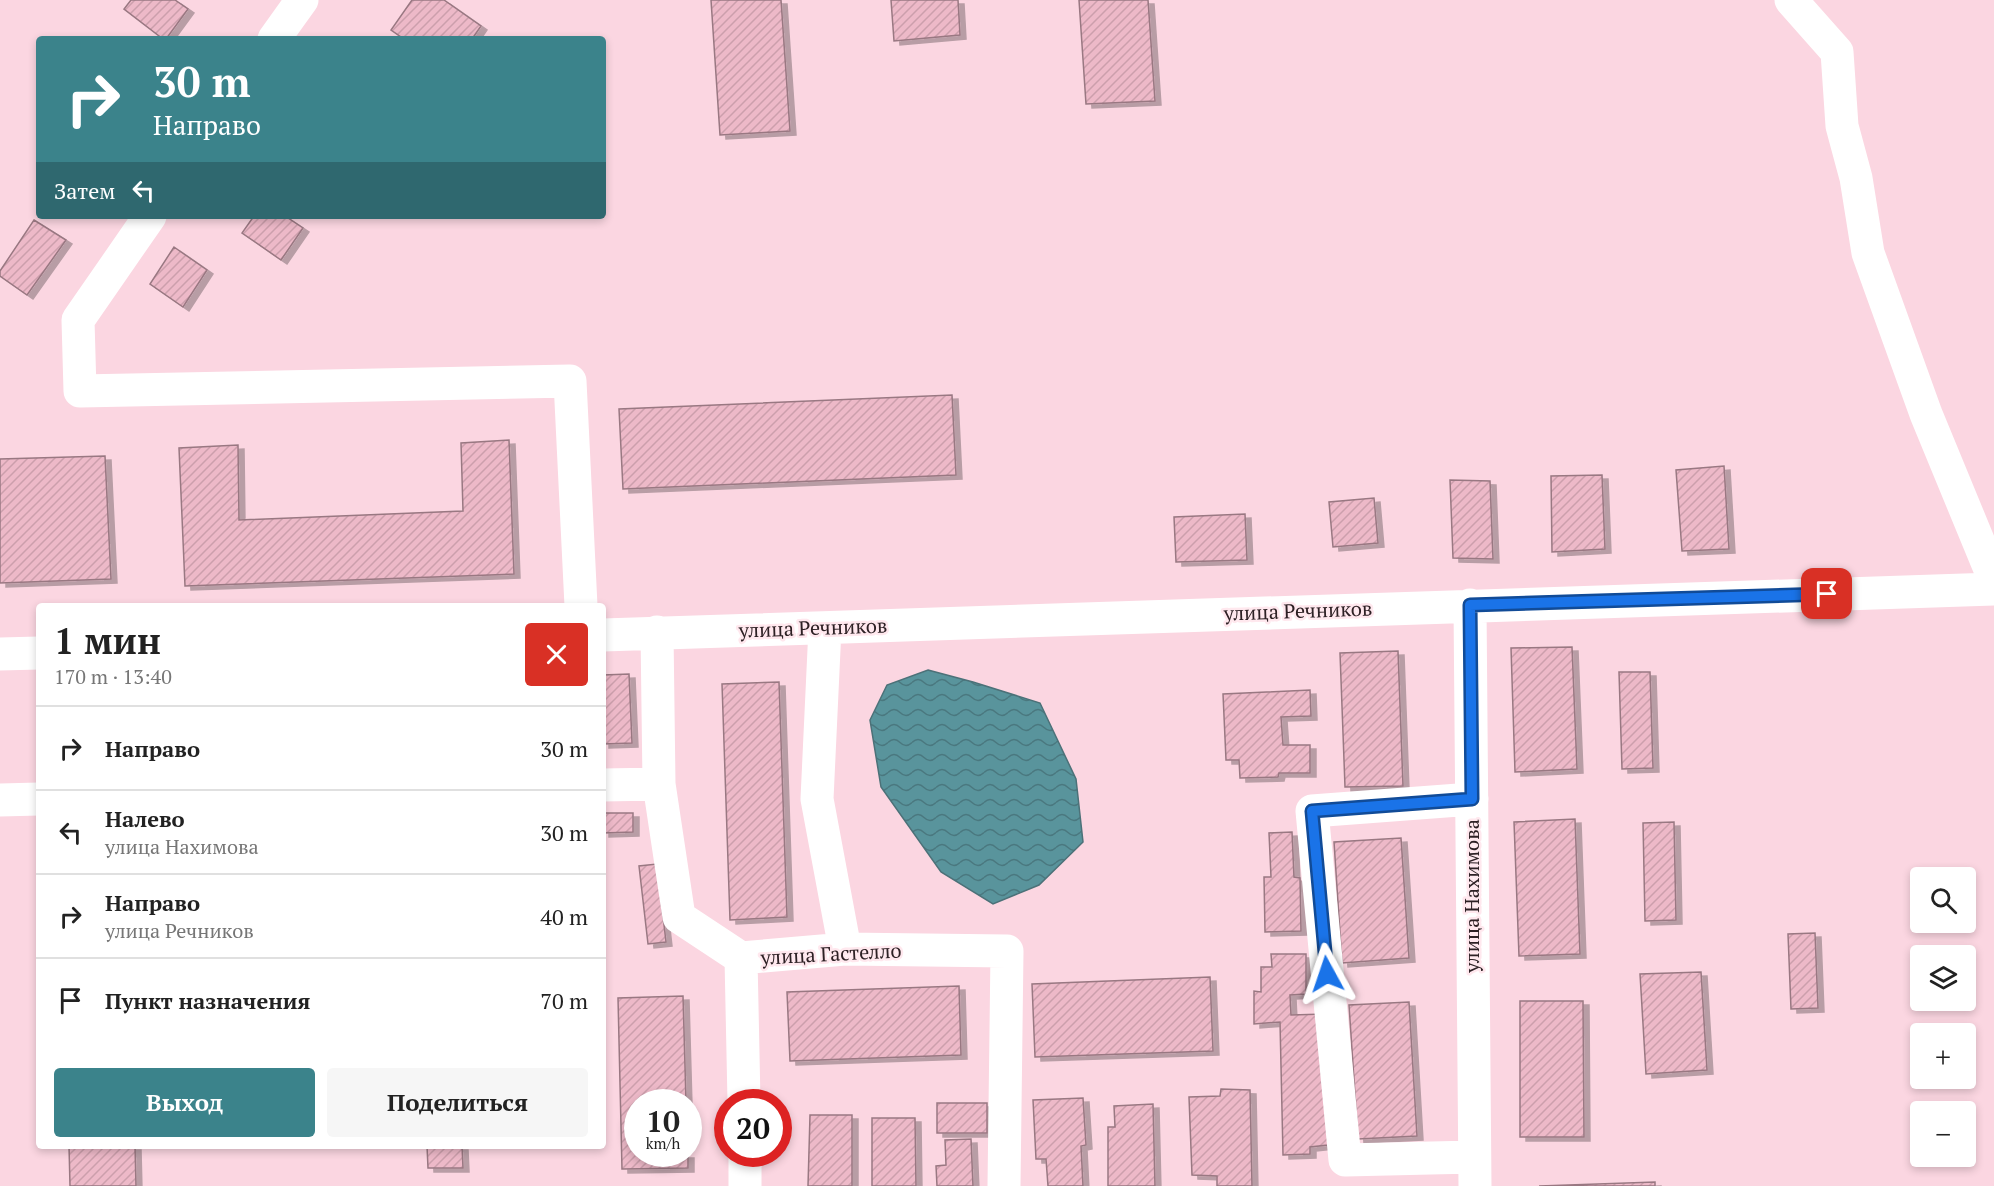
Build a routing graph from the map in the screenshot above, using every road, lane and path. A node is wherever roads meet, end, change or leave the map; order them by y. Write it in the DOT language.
graph roads {
  1 [pos="302,0"];
  2 [pos="1791,0"];
  3 [pos="276,36"];
  4 [pos="148,219"];
  5 [pos="1994,579"];
  6 [pos="1994,589"];
  7 [pos="580,603"];
  8 [pos="1470,605"];
  9 [pos="825,628"];
  10 [pos="657,632"];
  11 [pos="606,634"];
  12 [pos="36,653"];
  13 [pos="0,654"];
  14 [pos="659,784"];
  15 [pos="606,785"];
  16 [pos="36,799"];
  17 [pos="1472,799"];
  18 [pos="0,800"];
  19 [pos="845,949"];
  20 [pos="741,958"];
  21 [pos="744,1089"];
  22 [pos="745,1167"];
  23 [pos="1474,1171"];
  24 [pos="745,1186"];
  25 [pos="1004,1186"];
  1 -- 3 [label="street"];
  2 -- 5 [label="street"];
  4 -- 7 [label="street"];
  6 -- 8 [label="street, улица Речников"];
  8 -- 9 [label="street, улица Речников"];
  8 -- 17 [label="street, улица Нахимова"];
  9 -- 10 [label="street, улица Речников"];
  9 -- 19 [label="street"];
  10 -- 11 [label="street, улица Речников"];
  10 -- 14 [label="street, улица Гастелло"];
  12 -- 13 [label="street"];
  14 -- 15 [label="street"];
  14 -- 20 [label="street, улица Гастелло"];
  16 -- 18 [label="street"];
  17 -- 23 [label="street, улица Нахимова"];
  17 -- 23 [label="street"];
  19 -- 20 [label="street, улица Гастелло"];
  19 -- 25 [label="street, улица Гастелло"];
  20 -- 21 [label="street"];
  22 -- 24 [label="street"];
}
